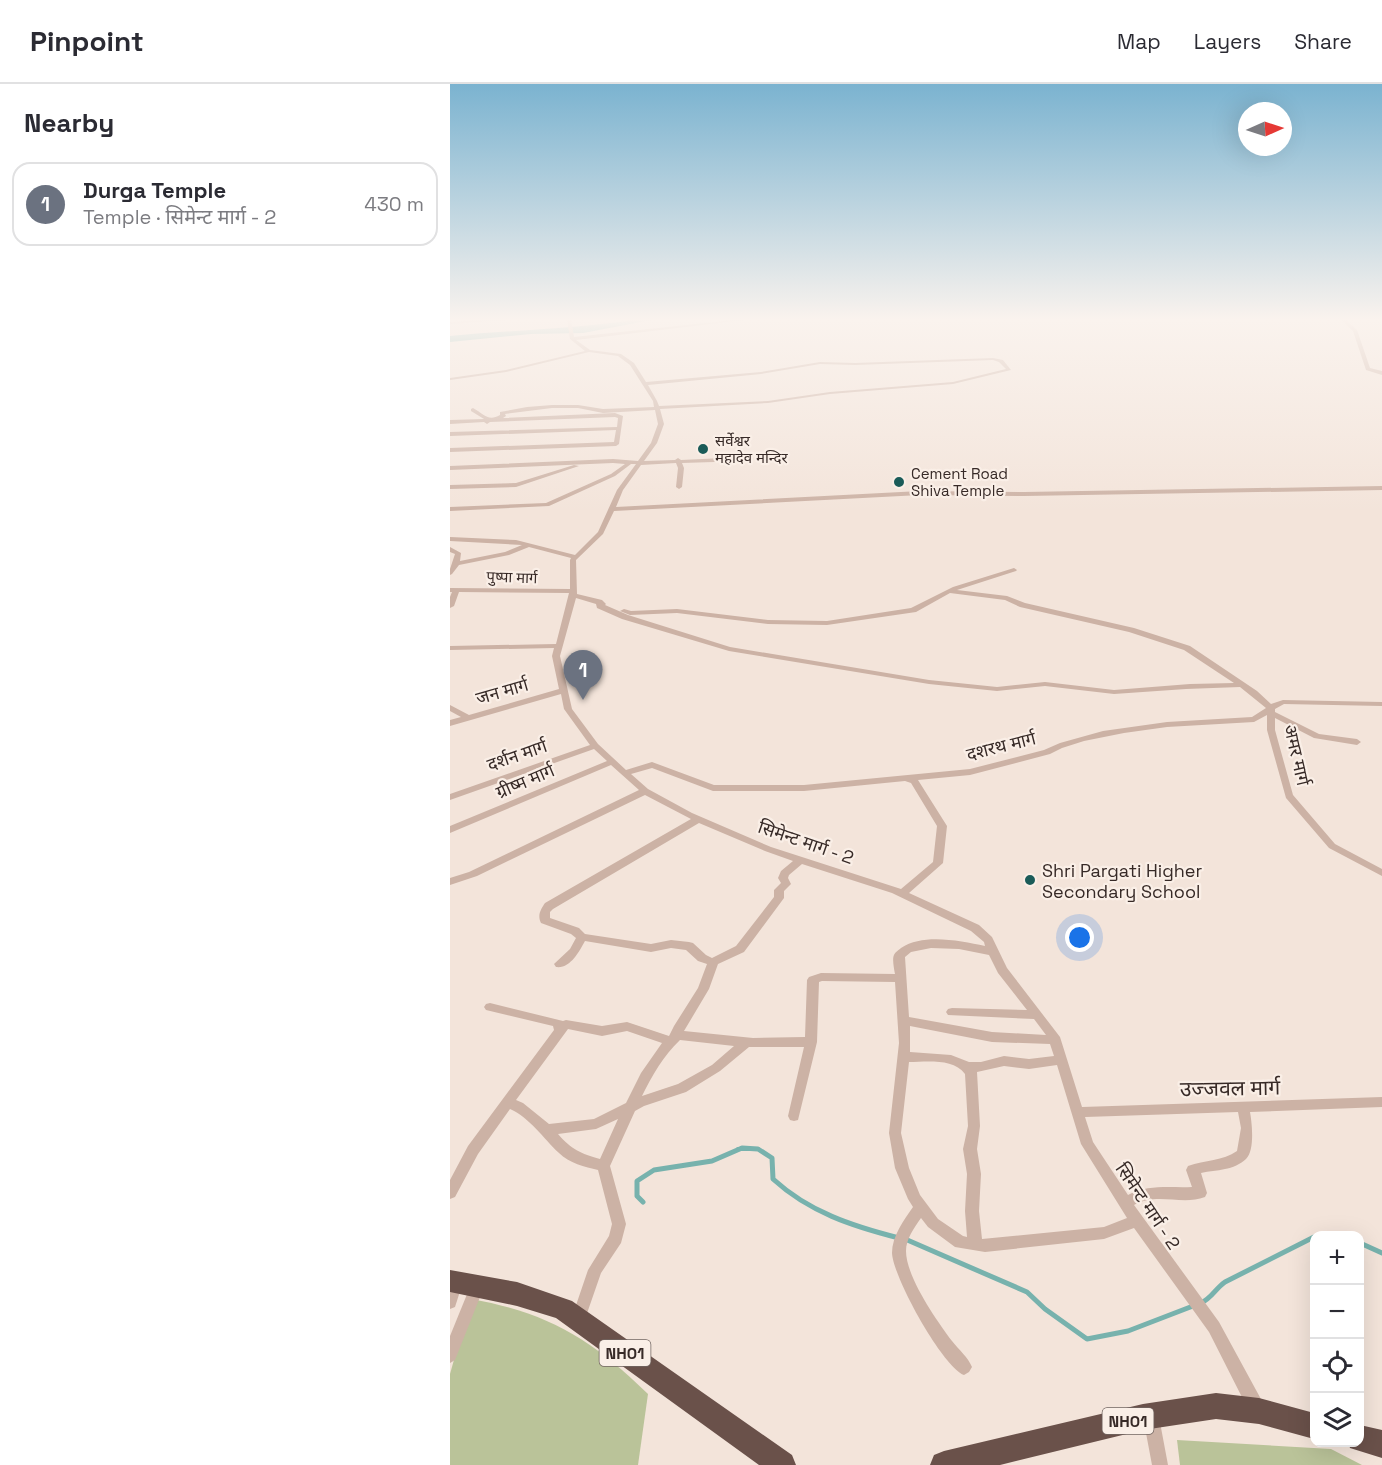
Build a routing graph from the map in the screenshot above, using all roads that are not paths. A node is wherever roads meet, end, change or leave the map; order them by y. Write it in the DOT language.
graph roads {
  1 [pos="651,383"];
  2 [pos="948,383"];
  3 [pos="645,384"];
  4 [pos="656,407"];
  5 [pos="473,410"];
  6 [pos="497,419"];
  7 [pos="489,420"];
  8 [pos="450,422"];
  9 [pos="619,428"];
  10 [pos="450,434"];
  11 [pos="474,434"];
  12 [pos="616,444"];
  13 [pos="450,450"];
  14 [pos="745,459"];
  15 [pos="678,460"];
  16 [pos="613,461"];
  17 [pos="581,463"];
  18 [pos="641,463"];
  19 [pos="628,464"];
  20 [pos="450,468"];
  21 [pos="450,487"];
  22 [pos="680,487"];
  23 [pos="1382,488"];
  24 [pos="450,509"];
  25 [pos="611,509"];
  26 [pos="451,541"];
  27 [pos="528,545"];
  28 [pos="450,549"];
  29 [pos="575,557"];
  30 [pos="456,564"];
  31 [pos="1014,570"];
  32 [pos="450,573"];
  33 [pos="453,590"];
  34 [pos="950,591"];
  35 [pos="573,593"];
  36 [pos="599,602"];
  37 [pos="450,606"];
  38 [pos="559,646"];
  39 [pos="450,648"];
  40 [pos="1243,686"];
  41 [pos="562,691"];
  42 [pos="1382,695"];
  43 [pos="1382,704"];
  44 [pos="450,707"];
  45 [pos="1271,710"];
  46 [pos="468,718"];
  47 [pos="450,723"];
  48 [pos="1357,742"];
  49 [pos="595,746"];
  50 [pos="612,762"];
  51 [pos="624,773"];
  52 [pos="909,780"];
  53 [pos="645,790"];
  54 [pos="450,797"];
  55 [pos="699,819"];
  56 [pos="450,830"];
  57 [pos="801,859"];
  58 [pos="1382,873"];
  59 [pos="450,882"];
  60 [pos="902,894"];
  61 [pos="582,937"];
  62 [pos="994,952"];
  63 [pos="713,962"];
  64 [pos="560,964"];
  65 [pos="900,978"];
  66 [pos="490,1007"];
  67 [pos="952,1012"];
  68 [pos="1037,1015"];
  69 [pos="904,1020"];
  70 [pos="560,1029"];
  71 [pos="674,1039"];
  72 [pos="1054,1040"];
  73 [pos="747,1042"];
  74 [pos="811,1042"];
  75 [pos="904,1057"];
  76 [pos="1061,1060"];
  77 [pos="968,1067"];
  78 [pos="508,1102"];
  79 [pos="1382,1102"];
  80 [pos="632,1107"];
  81 [pos="1243,1107"];
  82 [pos="1078,1112"];
  83 [pos="794,1116"];
  84 [pos="547,1130"];
  85 [pos="603,1166"];
  86 [pos="450,1193"];
  87 [pos="1126,1203"];
  88 [pos="922,1208"];
  89 [pos="1137,1221"];
  90 [pos="975,1244"];
  91 [pos="458,1287"];
  92 [pos="578,1320"];
  93 [pos="450,1355"];
  94 [pos="964,1367"];
  95 [pos="1258,1412"];
  96 [pos="1151,1416"];
  97 [pos="1310,1425"];
  98 [pos="1364,1439"];
  99 [pos="1382,1444"];
  100 [pos="782,1465"];
  101 [pos="944,1465"];
  102 [pos="1160,1465"];
  1 -- 3 [label="street"];
  2 -- 4 [label="street"];
  3 -- 4 [label="street"];
  4 -- 6 [label="street"];
  4 -- 18 [label="street"];
  5 -- 7 [label="street"];
  6 -- 7 [label="street"];
  6 -- 9 [label="street"];
  7 -- 8 [label="street"];
  7 -- 11 [label="street"];
  9 -- 11 [label="street"];
  9 -- 12 [label="street"];
  10 -- 11 [label="street"];
  12 -- 13 [label="street"];
  12 -- 16 [label="street"];
  14 -- 15 [label="street"];
  15 -- 18 [label="street"];
  15 -- 22 [label="street"];
  16 -- 17 [label="street"];
  16 -- 19 [label="street"];
  17 -- 20 [label="street"];
  17 -- 21 [label="street"];
  18 -- 19 [label="street"];
  18 -- 25 [label="street"];
  19 -- 24 [label="street"];
  23 -- 25 [label="street"];
  25 -- 29 [label="street"];
  26 -- 27 [label="street"];
  27 -- 29 [label="street"];
  27 -- 30 [label="street"];
  28 -- 30 [label="street"];
  29 -- 35 [label="street, सिमेन्ट मार्ग - 2"];
  30 -- 32 [label="street"];
  31 -- 34 [label="street"];
  33 -- 35 [label="street, पुष्पा मार्ग"];
  33 -- 37 [label="street"];
  34 -- 36 [label="street"];
  34 -- 40 [label="street"];
  35 -- 36 [label="street, पुष्पा मार्ग"];
  35 -- 38 [label="street, सिमेन्ट मार्ग - 2"];
  36 -- 40 [label="street"];
  38 -- 39 [label="street"];
  38 -- 41 [label="street, सिमेन्ट मार्ग - 2"];
  40 -- 45 [label="street"];
  41 -- 46 [label="street, जन मार्ग"];
  41 -- 49 [label="street, सिमेन्ट मार्ग - 2"];
  42 -- 43 [label="street, दशरथ मार्ग"];
  43 -- 45 [label="street, दशरथ मार्ग"];
  44 -- 46 [label="street"];
  45 -- 48 [label="street"];
  45 -- 52 [label="street, दशरथ मार्ग"];
  45 -- 58 [label="street, अमर मार्ग"];
  46 -- 47 [label="street, जन मार्ग"];
  49 -- 50 [label="street, सिमेन्ट मार्ग - 2"];
  49 -- 54 [label="street, दर्शन मार्ग"];
  50 -- 51 [label="street, सिमेन्ट मार्ग - 2"];
  50 -- 56 [label="street, ग्रीष्म मार्ग"];
  51 -- 52 [label="street, दशरथ मार्ग"];
  51 -- 53 [label="street, सिमेन्ट मार्ग - 2"];
  52 -- 60 [label="street"];
  53 -- 55 [label="street, सिमेन्ट मार्ग - 2"];
  53 -- 59 [label="street"];
  55 -- 57 [label="street, सिमेन्ट मार्ग - 2"];
  55 -- 61 [label="street"];
  57 -- 60 [label="street, सिमेन्ट मार्ग - 2"];
  57 -- 63 [label="street"];
  60 -- 62 [label="street, सिमेन्ट मार्ग - 2"];
  61 -- 63 [label="street"];
  61 -- 64 [label="street"];
  62 -- 65 [label="street"];
  62 -- 68 [label="street, सिमेन्ट मार्ग - 2"];
  63 -- 71 [label="street"];
  65 -- 69 [label="street"];
  65 -- 74 [label="street"];
  66 -- 70 [label="street"];
  67 -- 68 [label="street"];
  68 -- 72 [label="street, सिमेन्ट मार्ग - 2"];
  69 -- 72 [label="street"];
  69 -- 75 [label="street"];
  70 -- 71 [label="street"];
  70 -- 78 [label="street"];
  71 -- 73 [label="street"];
  71 -- 80 [label="street"];
  72 -- 76 [label="street, सिमेन्ट मार्ग - 2"];
  73 -- 74 [label="street"];
  73 -- 80 [label="street"];
  74 -- 83 [label="street"];
  75 -- 77 [label="street"];
  75 -- 88 [label="street"];
  76 -- 77 [label="street"];
  76 -- 82 [label="street, सिमेन्ट मार्ग - 2"];
  77 -- 90 [label="street"];
  78 -- 84 [label="street"];
  78 -- 86 [label="street"];
  79 -- 81 [label="street, उज्जवल मार्ग"];
  80 -- 84 [label="street"];
  80 -- 85 [label="street"];
  81 -- 82 [label="street, उज्जवल मार्ग"];
  81 -- 87 [label="street"];
  82 -- 87 [label="street, सिमेन्ट मार्ग - 2"];
  84 -- 85 [label="street"];
  85 -- 92 [label="street"];
  87 -- 89 [label="street, सिमेन्ट मार्ग - 2"];
  88 -- 90 [label="street"];
  88 -- 94 [label="street"];
  89 -- 90 [label="street"];
  89 -- 95 [label="street, सिमेन्ट मार्ग - 2"];
  91 -- 92 [label="highway, NH01"];
  91 -- 93 [label="street"];
  92 -- 100 [label="highway, NH01"];
  95 -- 96 [label="highway, NH01"];
  95 -- 97 [label="highway, NH01"];
  96 -- 101 [label="highway, NH01"];
  96 -- 102 [label="street"];
  98 -- 99 [label="highway"];
}
